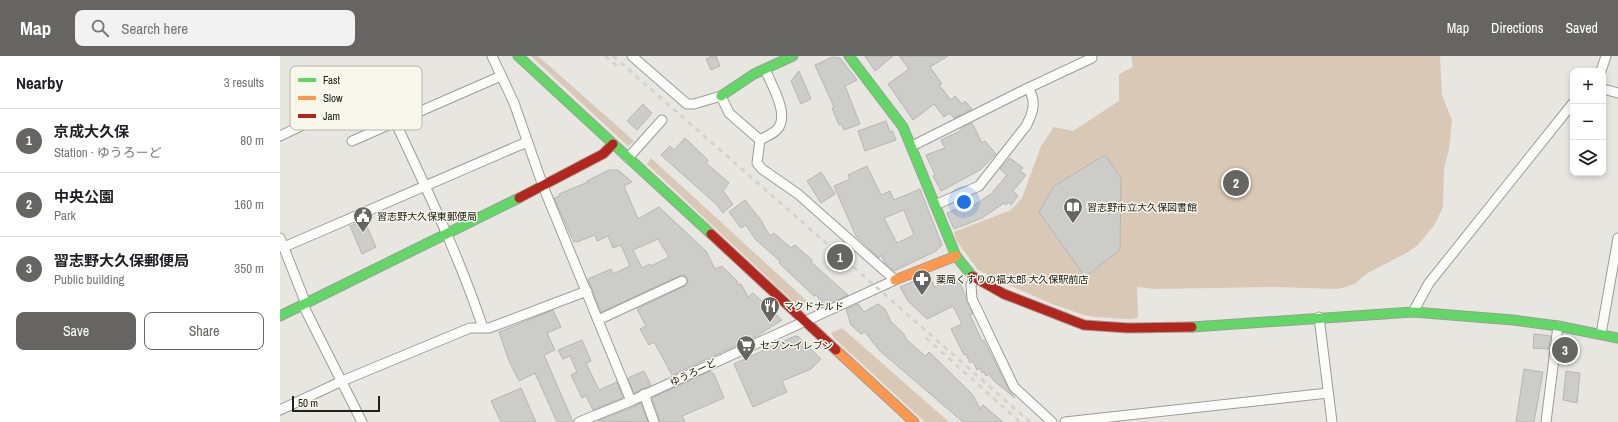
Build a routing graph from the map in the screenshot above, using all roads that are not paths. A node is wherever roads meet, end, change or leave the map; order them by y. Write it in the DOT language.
graph roads {
  1 [pos="492,56"];
  2 [pos="518,56"];
  3 [pos="632,56"];
  4 [pos="793,56"];
  5 [pos="849,56"];
  6 [pos="1091,56"];
  7 [pos="1606,56"];
  8 [pos="1602,68"];
  9 [pos="765,69"];
  10 [pos="501,76"];
  11 [pos="1028,88"];
  12 [pos="1606,91"];
  13 [pos="1618,93"];
  14 [pos="721,96"];
  15 [pos="1572,104"];
  16 [pos="422,110"];
  17 [pos="662,120"];
  18 [pos="293,130"];
  19 [pos="377,130"];
  20 [pos="399,130"];
  21 [pos="280,136"];
  22 [pos="760,140"];
  23 [pos="352,141"];
  24 [pos="527,142"];
  25 [pos="613,144"];
  26 [pos="912,146"];
  27 [pos="628,158"];
  28 [pos="424,186"];
  29 [pos="543,186"];
  30 [pos="936,205"];
  31 [pos="447,234"];
  32 [pos="1618,238"];
  33 [pos="282,242"];
  34 [pos="956,256"];
  35 [pos="974,278"];
  36 [pos="895,280"];
  37 [pos="682,281"];
  38 [pos="587,291"];
  39 [pos="305,304"];
  40 [pos="1413,312"];
  41 [pos="280,316"];
  42 [pos="1319,318"];
  43 [pos="598,320"];
  44 [pos="806,321"];
  45 [pos="1558,326"];
  46 [pos="483,328"];
  47 [pos="1601,334"];
  48 [pos="1618,338"];
  49 [pos="342,381"];
  50 [pos="1328,393"];
  51 [pos="644,394"];
  52 [pos="631,400"];
  53 [pos="280,410"];
  54 [pos="1149,418"];
  55 [pos="362,422"];
  56 [pos="579,422"];
  57 [pos="654,422"];
  58 [pos="914,422"];
  59 [pos="1052,422"];
  60 [pos="1065,422"];
  61 [pos="1332,422"];
  62 [pos="1546,422"];
  1 -- 10 [label="street"];
  2 -- 25 [label="street"];
  3 -- 14 [label="street"];
  4 -- 9 [label="street"];
  5 -- 26 [label="street"];
  6 -- 11 [label="street"];
  7 -- 8 [label="street"];
  9 -- 14 [label="street"];
  9 -- 22 [label="street"];
  10 -- 16 [label="street"];
  10 -- 24 [label="street"];
  11 -- 26 [label="street"];
  11 -- 30 [label="street"];
  12 -- 13 [label="street"];
  14 -- 22 [label="street"];
  15 -- 40 [label="street"];
  17 -- 27 [label="street"];
  18 -- 21 [label="street"];
  19 -- 23 [label="street"];
  20 -- 28 [label="street"];
  22 -- 36 [label="street"];
  24 -- 28 [label="street"];
  24 -- 29 [label="street"];
  25 -- 27 [label="street"];
  25 -- 29 [label="street"];
  26 -- 30 [label="street"];
  27 -- 44 [label="street"];
  28 -- 31 [label="street"];
  28 -- 33 [label="street"];
  29 -- 31 [label="street"];
  29 -- 38 [label="street"];
  30 -- 34 [label="street"];
  31 -- 39 [label="street"];
  31 -- 46 [label="street"];
  32 -- 47 [label="street"];
  33 -- 39 [label="street"];
  34 -- 35 [label="street"];
  34 -- 36 [label="street"];
  35 -- 42 [label="street"];
  35 -- 59 [label="street"];
  36 -- 44 [label="street, ゆうろーど"];
  37 -- 43 [label="street"];
  38 -- 43 [label="street"];
  38 -- 46 [label="street"];
  39 -- 41 [label="street"];
  39 -- 49 [label="street"];
  40 -- 42 [label="street"];
  40 -- 45 [label="street"];
  42 -- 50 [label="street"];
  43 -- 52 [label="street"];
  44 -- 51 [label="street, ゆうろーど"];
  44 -- 58 [label="street"];
  45 -- 47 [label="street"];
  45 -- 62 [label="street"];
  46 -- 49 [label="street"];
  47 -- 48 [label="street"];
  49 -- 53 [label="street"];
  49 -- 55 [label="street"];
  50 -- 54 [label="street"];
  50 -- 61 [label="street"];
  51 -- 52 [label="street, ゆうろーど"];
  51 -- 57 [label="street"];
  52 -- 56 [label="street, ゆうろーど"];
  54 -- 60 [label="street"];
}
